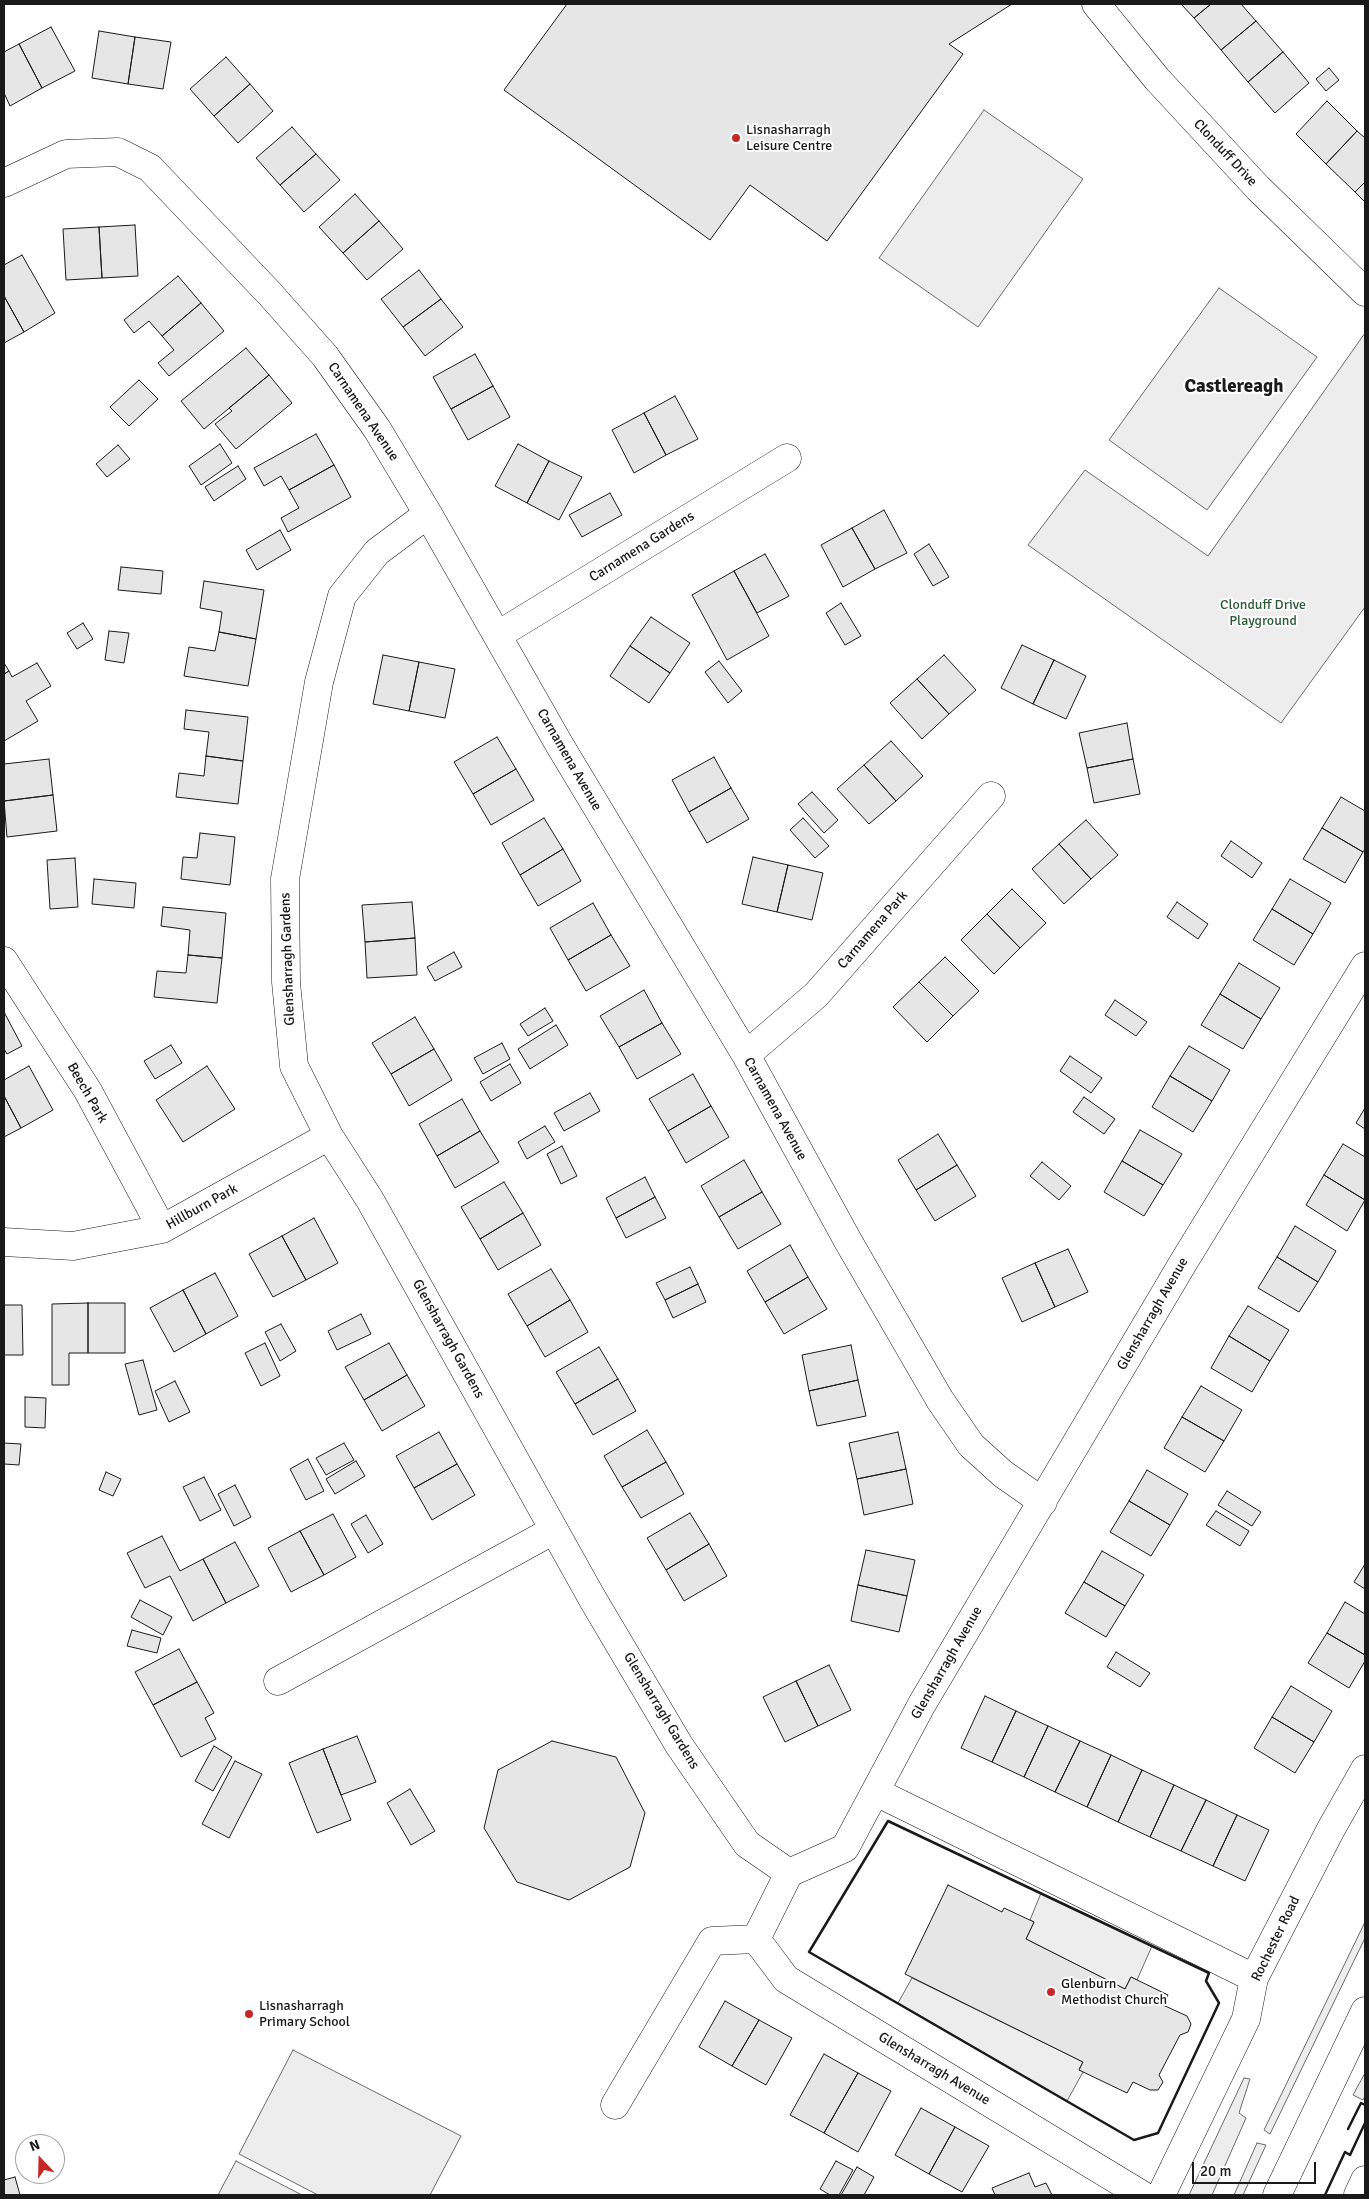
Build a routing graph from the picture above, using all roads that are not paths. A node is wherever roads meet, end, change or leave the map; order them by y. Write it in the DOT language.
graph roads {
  1 [pos="1096,4"];
  2 [pos="4,183"];
  3 [pos="1365,292"];
  4 [pos="787,458"];
  5 [pos="428,514"];
  6 [pos="498,636"];
  7 [pos="991,796"];
  8 [pos="4,961"];
  9 [pos="1365,966"];
  10 [pos="746,1056"];
  11 [pos="329,1136"];
  12 [pos="162,1229"];
  13 [pos="4,1242"];
  14 [pos="1043,1502"];
  15 [pos="554,1530"];
  16 [pos="278,1681"];
  17 [pos="1365,1769"];
  18 [pos="876,1792"];
  19 [pos="789,1873"];
  20 [pos="756,1938"];
  21 [pos="1254,1978"];
  22 [pos="1365,2011"];
  23 [pos="615,2104"];
  24 [pos="1365,2180"];
  25 [pos="1142,2195"];
  26 [pos="1161,2195"];
  27 [pos="1277,2195"];
  28 [pos="1358,2195"];
  1 -- 3 [label="main road, Clonduff Drive"];
  2 -- 5 [label="main road, Carnamena Avenue"];
  4 -- 6 [label="main road, Carnamena Gardens"];
  5 -- 6 [label="main road, Carnamena Avenue"];
  5 -- 11 [label="main road, Glensharragh Gardens"];
  6 -- 10 [label="main road, Carnamena Avenue"];
  7 -- 10 [label="main road, Carnamena Park"];
  8 -- 12 [label="main road, Beech Park"];
  9 -- 14 [label="main road, Glensharragh Avenue"];
  10 -- 14 [label="main road, Carnamena Avenue"];
  11 -- 12 [label="main road, Hillburn Park"];
  11 -- 15 [label="main road, Glensharragh Gardens"];
  12 -- 13 [label="main road, Hillburn Park"];
  14 -- 18 [label="main road, Glensharragh Avenue"];
  15 -- 16 [label="main road"];
  15 -- 19 [label="main road, Glensharragh Gardens"];
  17 -- 21 [label="main road, Rochester Road"];
  18 -- 19 [label="main road, Glensharragh Avenue"];
  18 -- 21 [label="main road"];
  19 -- 20 [label="main road"];
  20 -- 23 [label="main road"];
  20 -- 25 [label="main road, Glensharragh Avenue"];
  21 -- 26 [label="main road, Rochester Road"];
  22 -- 27 [label="main road"];
  24 -- 28 [label="main road"];
}
